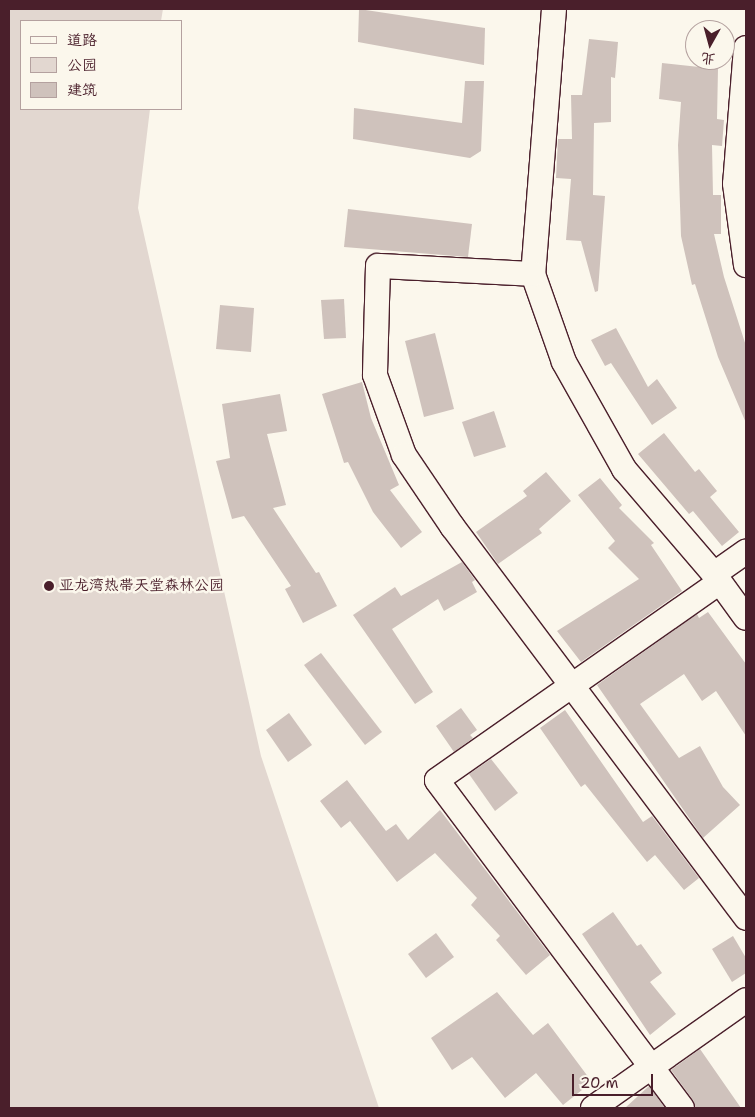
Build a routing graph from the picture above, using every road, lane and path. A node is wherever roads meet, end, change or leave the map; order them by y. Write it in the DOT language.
graph roads {
  1 [pos="554,9"];
  2 [pos="746,48"];
  3 [pos="746,265"];
  4 [pos="533,274"];
  5 [pos="746,552"];
  6 [pos="716,578"];
  7 [pos="746,618"];
  8 [pos="572,686"];
  9 [pos="746,918"];
  10 [pos="746,1000"];
  11 [pos="651,1066"];
  12 [pos="593,1108"];
  13 [pos="682,1108"];
  1 -- 4 [label="street"];
  2 -- 3 [label="street"];
  4 -- 6 [label="street"];
  4 -- 8 [label="street"];
  5 -- 6 [label="street"];
  6 -- 7 [label="street"];
  6 -- 8 [label="street"];
  8 -- 9 [label="street"];
  8 -- 11 [label="street"];
  10 -- 11 [label="street"];
  11 -- 12 [label="street"];
  11 -- 13 [label="street"];
}
